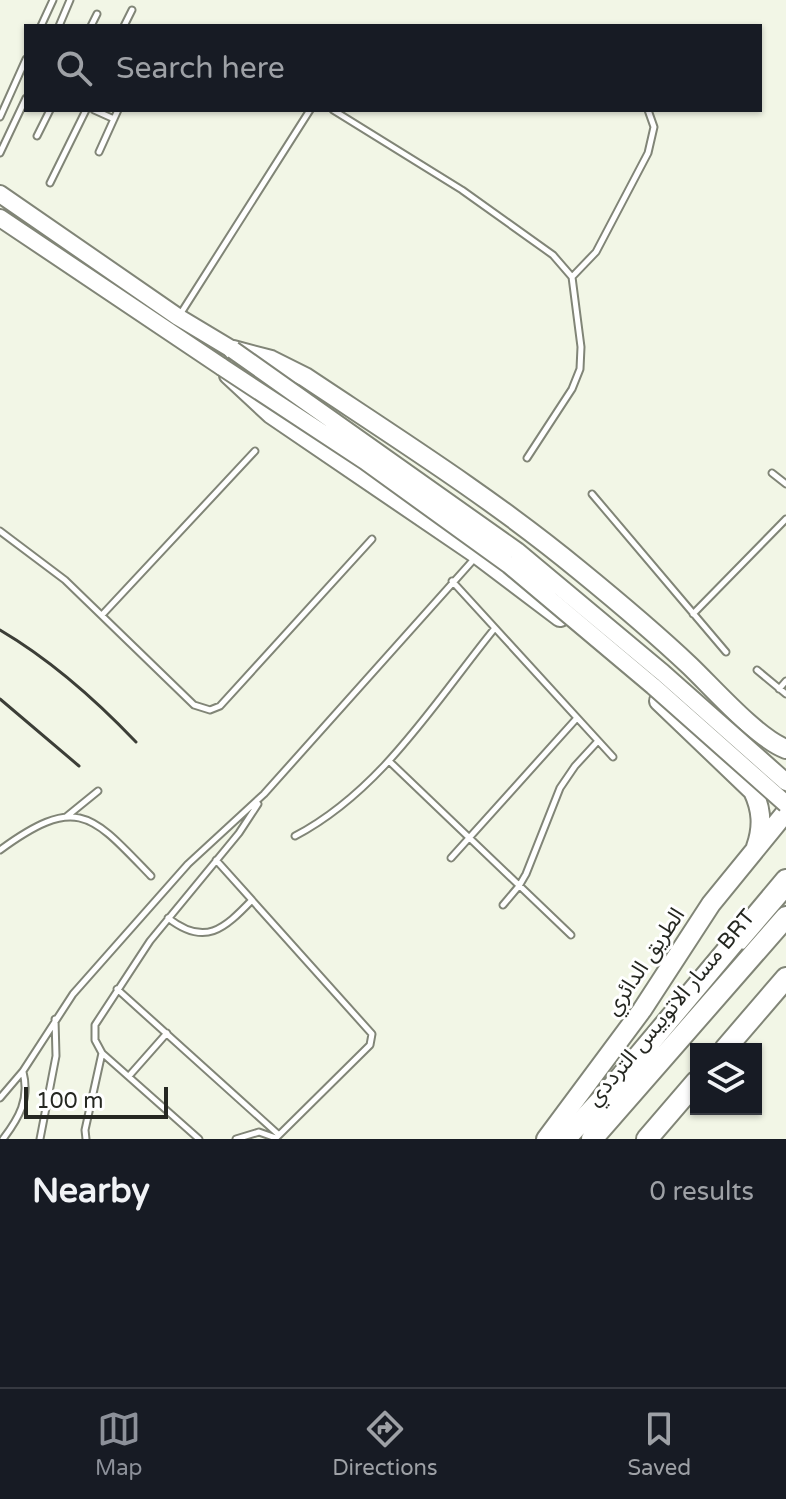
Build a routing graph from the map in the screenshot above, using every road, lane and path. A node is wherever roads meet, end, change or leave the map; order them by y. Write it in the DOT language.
graph roads {
  1 [pos="53,0"];
  2 [pos="70,0"];
  3 [pos="132,10"];
  4 [pos="97,14"];
  5 [pos="42,24"];
  6 [pos="60,24"];
  7 [pos="92,24"];
  8 [pos="125,24"];
  9 [pos="24,63"];
  10 [pos="24,102"];
  11 [pos="49,112"];
  12 [pos="85,112"];
  13 [pos="98,112"];
  14 [pos="116,112"];
  15 [pos="309,112"];
  16 [pos="336,112"];
  17 [pos="649,112"];
  18 [pos="0,117"];
  19 [pos="114,119"];
  20 [pos="37,136"];
  21 [pos="99,152"];
  22 [pos="0,153"];
  23 [pos="50,183"];
  24 [pos="0,194"];
  25 [pos="0,218"];
  26 [pos="572,277"];
  27 [pos="178,317"];
  28 [pos="233,350"];
  29 [pos="222,367"];
  30 [pos="255,451"];
  31 [pos="527,458"];
  32 [pos="772,473"];
  33 [pos="786,484"];
  34 [pos="592,494"];
  35 [pos="786,519"];
  36 [pos="0,531"];
  37 [pos="372,539"];
  38 [pos="478,555"];
  39 [pos="452,581"];
  40 [pos="693,614"];
  41 [pos="102,615"];
  42 [pos="495,628"];
  43 [pos="726,652"];
  44 [pos="757,670"];
  45 [pos="786,681"];
  46 [pos="779,689"];
  47 [pos="786,694"];
  48 [pos="577,718"];
  49 [pos="752,725"];
  50 [pos="598,741"];
  51 [pos="786,749"];
  52 [pos="613,757"];
  53 [pos="389,761"];
  54 [pos="724,762"];
  55 [pos="786,782"];
  56 [pos="98,791"];
  57 [pos="264,794"];
  58 [pos="786,804"];
  59 [pos="786,812"];
  60 [pos="66,817"];
  61 [pos="295,836"];
  62 [pos="469,838"];
  63 [pos="756,847"];
  64 [pos="0,850"];
  65 [pos="451,858"];
  66 [pos="216,860"];
  67 [pos="151,876"];
  68 [pos="786,880"];
  69 [pos="519,886"];
  70 [pos="786,896"];
  71 [pos="252,900"];
  72 [pos="503,905"];
  73 [pos="786,917"];
  74 [pos="168,918"];
  75 [pos="571,935"];
  76 [pos="736,955"];
  77 [pos="786,978"];
  78 [pos="117,989"];
  79 [pos="55,1019"];
  80 [pos="167,1033"];
  81 [pos="730,1043"];
  82 [pos="102,1053"];
  83 [pos="23,1071"];
  84 [pos="129,1076"];
  85 [pos="0,1083"];
  86 [pos="690,1089"];
  87 [pos="7,1090"];
  88 [pos="0,1098"];
  89 [pos="276,1137"];
  90 [pos="3,1139"];
  91 [pos="40,1139"];
  92 [pos="86,1139"];
  93 [pos="199,1139"];
  94 [pos="236,1139"];
  95 [pos="546,1139"];
  96 [pos="565,1139"];
  97 [pos="592,1139"];
  98 [pos="647,1139"];
  1 -- 5 [label="lane"];
  2 -- 6 [label="lane"];
  3 -- 8 [label="lane"];
  4 -- 7 [label="lane"];
  9 -- 18 [label="lane"];
  10 -- 22 [label="lane"];
  11 -- 20 [label="lane"];
  12 -- 23 [label="lane"];
  13 -- 19 [label="lane"];
  14 -- 19 [label="lane"];
  15 -- 27 [label="lane"];
  16 -- 26 [label="lane"];
  17 -- 26 [label="lane"];
  19 -- 21 [label="lane"];
  24 -- 27 [label="main road"];
  25 -- 29 [label="main road"];
  26 -- 31 [label="lane"];
  27 -- 28 [label="main road"];
  28 -- 49 [label="highway"];
  28 -- 55 [label="main road, bridge"];
  29 -- 38 [label="highway"];
  29 -- 58 [label="main road, bridge"];
  30 -- 41 [label="lane"];
  32 -- 33 [label="lane"];
  34 -- 40 [label="lane"];
  35 -- 40 [label="lane"];
  36 -- 41 [label="lane"];
  37 -- 41 [label="lane"];
  38 -- 39 [label="lane"];
  38 -- 54 [label="highway"];
  39 -- 42 [label="lane"];
  39 -- 57 [label="lane"];
  40 -- 43 [label="lane"];
  42 -- 48 [label="lane"];
  42 -- 53 [label="lane"];
  44 -- 46 [label="lane"];
  45 -- 46 [label="lane"];
  46 -- 47 [label="lane"];
  48 -- 50 [label="lane"];
  48 -- 62 [label="lane"];
  49 -- 51 [label="highway"];
  49 -- 54 [label="highway"];
  50 -- 52 [label="lane"];
  50 -- 69 [label="lane"];
  53 -- 61 [label="lane"];
  53 -- 62 [label="lane"];
  54 -- 63 [label="highway"];
  56 -- 60 [label="lane"];
  57 -- 66 [label="lane"];
  57 -- 79 [label="lane"];
  59 -- 63 [label="highway, الطريق الدائري"];
  60 -- 64 [label="lane"];
  60 -- 67 [label="lane"];
  62 -- 65 [label="lane"];
  62 -- 69 [label="lane"];
  63 -- 95 [label="highway, الطريق الدائري"];
  66 -- 71 [label="lane"];
  66 -- 74 [label="lane"];
  68 -- 96 [label="highway"];
  69 -- 72 [label="lane"];
  69 -- 75 [label="lane"];
  70 -- 76 [label="lane, مسار الاتوبيس الترددي BRT"];
  71 -- 74 [label="lane"];
  71 -- 89 [label="lane"];
  73 -- 97 [label="highway"];
  74 -- 78 [label="lane"];
  77 -- 81 [label="highway"];
  78 -- 80 [label="lane"];
  78 -- 82 [label="lane"];
  79 -- 83 [label="lane"];
  79 -- 91 [label="lane"];
  80 -- 84 [label="lane"];
  80 -- 89 [label="lane"];
  82 -- 84 [label="lane"];
  82 -- 92 [label="lane"];
  83 -- 87 [label="lane"];
  83 -- 90 [label="lane"];
  84 -- 93 [label="lane"];
  85 -- 87 [label="lane"];
  86 -- 98 [label="highway"];
  87 -- 88 [label="lane"];
  89 -- 94 [label="lane"];
}
